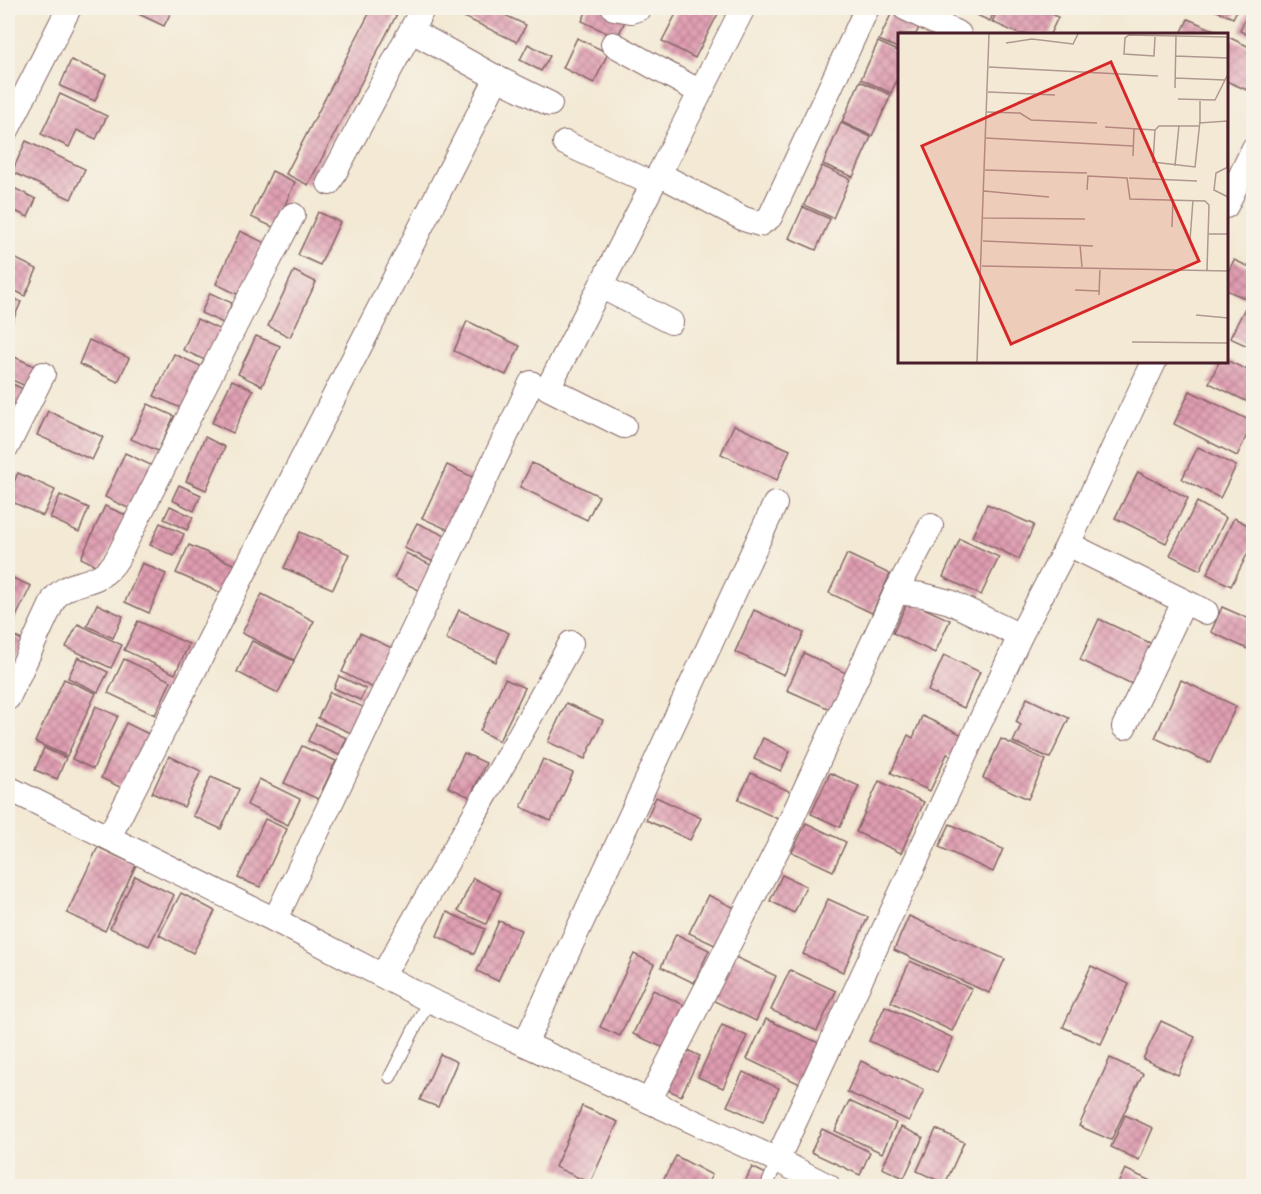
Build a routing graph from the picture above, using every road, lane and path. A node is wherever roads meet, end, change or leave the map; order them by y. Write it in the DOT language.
graph roads {
  1 [pos="69,8"];
  2 [pos="423,8"];
  3 [pos="614,8"];
  4 [pos="640,8"];
  5 [pos="742,8"];
  6 [pos="867,8"];
  7 [pos="905,8"];
  8 [pos="412,32"];
  9 [pos="957,33"];
  10 [pos="613,44"];
  11 [pos="497,78"];
  12 [pos="700,92"];
  13 [pos="550,104"];
  14 [pos="8,128"];
  15 [pos="565,143"];
  16 [pos="1254,148"];
  17 [pos="656,179"];
  18 [pos="328,183"];
  19 [pos="1228,204"];
  20 [pos="293,215"];
  21 [pos="602,287"];
  22 [pos="670,322"];
  23 [pos="1154,363"];
  24 [pos="43,374"];
  25 [pos="531,382"];
  26 [pos="624,426"];
  27 [pos="8,445"];
  28 [pos="775,504"];
  29 [pos="931,526"];
  30 [pos="1068,544"];
  31 [pos="896,592"];
  32 [pos="1020,636"];
  33 [pos="571,643"];
  34 [pos="8,698"];
  35 [pos="1124,727"];
  36 [pos="8,788"];
  37 [pos="109,837"];
  38 [pos="275,920"];
  39 [pos="383,975"];
  40 [pos="429,1000"];
  41 [pos="525,1044"];
  42 [pos="390,1077"];
  43 [pos="649,1101"];
  44 [pos="777,1160"];
  45 [pos="767,1186"];
  46 [pos="828,1186"];
  1 -- 14 [label="street"];
  2 -- 8 [label="street"];
  3 -- 4 [label="street"];
  5 -- 12 [label="street"];
  6 -- 17 [label="street"];
  7 -- 9 [label="street"];
  8 -- 11 [label="street"];
  8 -- 18 [label="street"];
  10 -- 12 [label="street"];
  11 -- 13 [label="street"];
  11 -- 37 [label="street"];
  12 -- 17 [label="street"];
  15 -- 17 [label="street"];
  16 -- 19 [label="street"];
  17 -- 21 [label="street"];
  20 -- 34 [label="street"];
  21 -- 22 [label="street"];
  21 -- 26 [label="street"];
  23 -- 30 [label="street"];
  24 -- 27 [label="street"];
  25 -- 38 [label="street"];
  28 -- 41 [label="street"];
  29 -- 31 [label="street"];
  30 -- 32 [label="street"];
  30 -- 35 [label="street"];
  31 -- 32 [label="street"];
  31 -- 43 [label="street"];
  32 -- 44 [label="street"];
  33 -- 39 [label="street"];
  36 -- 37 [label="street"];
  37 -- 38 [label="street"];
  38 -- 39 [label="street"];
  39 -- 40 [label="street"];
  40 -- 41 [label="street"];
  40 -- 42 [label="lane"];
  41 -- 43 [label="street"];
  43 -- 44 [label="street"];
  44 -- 45 [label="lane"];
  44 -- 46 [label="street"];
}
